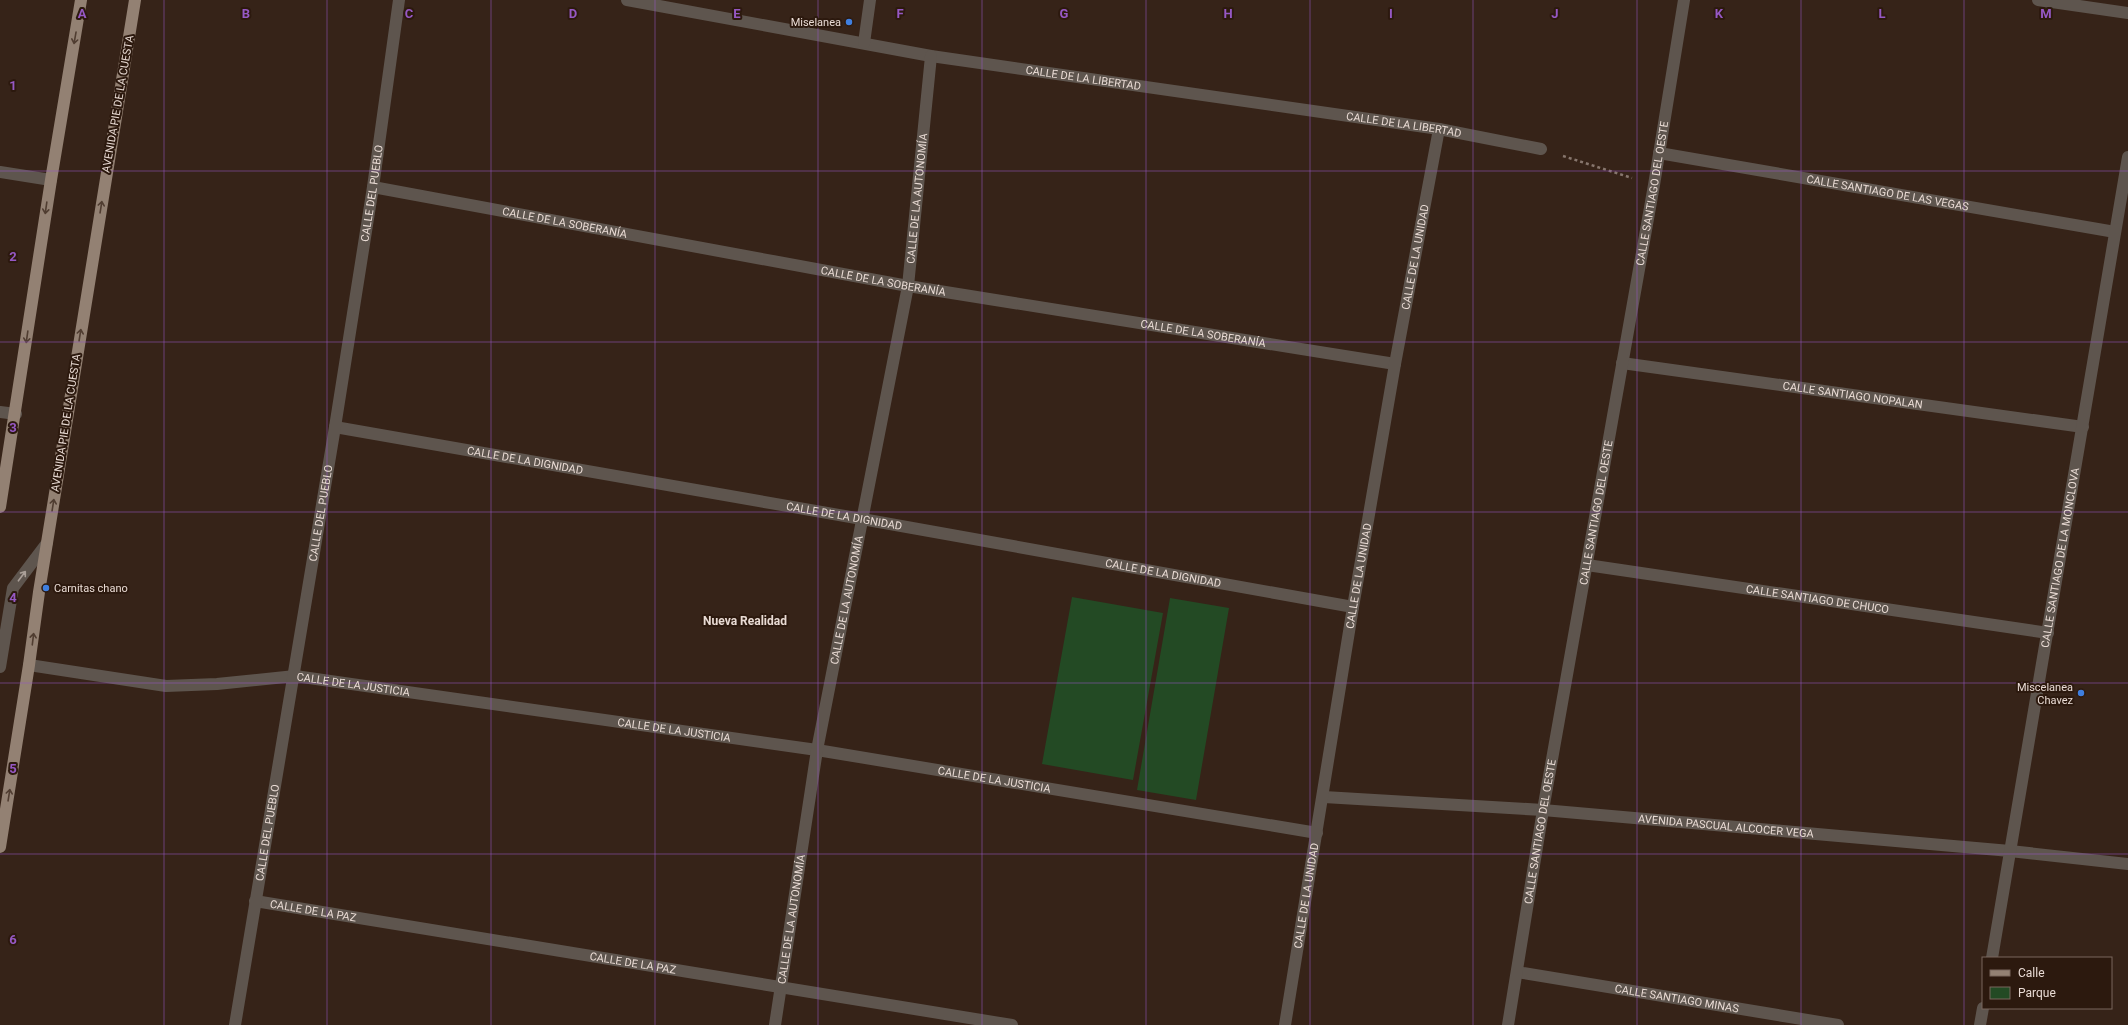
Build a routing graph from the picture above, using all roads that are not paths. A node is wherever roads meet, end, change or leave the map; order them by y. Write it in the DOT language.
graph roads {
  1 [pos="81,0"];
  2 [pos="135,0"];
  3 [pos="399,0"];
  4 [pos="627,0"];
  5 [pos="870,0"];
  6 [pos="1684,0"];
  7 [pos="2038,0"];
  8 [pos="2128,13"];
  9 [pos="864,43"];
  10 [pos="931,56"];
  11 [pos="1439,129"];
  12 [pos="1541,149"];
  13 [pos="1659,153"];
  14 [pos="2128,157"];
  15 [pos="0,172"];
  16 [pos="51,180"];
  17 [pos="373,187"];
  18 [pos="2116,232"];
  19 [pos="908,286"];
  20 [pos="1622,363"];
  21 [pos="1395,364"];
  22 [pos="0,412"];
  23 [pos="16,414"];
  24 [pos="335,426"];
  25 [pos="2083,426"];
  26 [pos="0,507"];
  27 [pos="862,519"];
  28 [pos="47,543"];
  29 [pos="1586,565"];
  30 [pos="1353,607"];
  31 [pos="2048,633"];
  32 [pos="30,665"];
  33 [pos="0,667"];
  34 [pos="295,676"];
  35 [pos="817,750"];
  36 [pos="1324,797"];
  37 [pos="1543,810"];
  38 [pos="1317,833"];
  39 [pos="0,847"];
  40 [pos="2010,851"];
  41 [pos="2128,864"];
  42 [pos="255,901"];
  43 [pos="1992,957"];
  44 [pos="1516,972"];
  45 [pos="781,987"];
  46 [pos="1983,1009"];
  47 [pos="235,1025"];
  48 [pos="775,1025"];
  49 [pos="1012,1025"];
  50 [pos="1285,1025"];
  51 [pos="1508,1025"];
  52 [pos="1838,1025"];
  53 [pos="1980,1025"];
  1 -- 16 [label="main road, one-way"];
  28 -- 2 [label="main road, AVENIDA PIE DE LA CUESTA, one-way"];
  3 -- 17 [label="street, CALLE DEL PUEBLO"];
  4 -- 9 [label="street, CALLE DE LA LIBERTAD"];
  5 -- 9 [label="street"];
  6 -- 13 [label="street, CALLE SANTIAGO DEL OESTE"];
  7 -- 8 [label="street"];
  9 -- 10 [label="street, CALLE DE LA LIBERTAD"];
  10 -- 11 [label="street, CALLE DE LA LIBERTAD"];
  10 -- 19 [label="street, CALLE DE LA AUTONOMÍA"];
  11 -- 12 [label="street, CALLE DE LA LIBERTAD"];
  11 -- 21 [label="street, CALLE DE LA UNIDAD"];
  13 -- 18 [label="street, CALLE SANTIAGO DE LAS VEGAS"];
  13 -- 20 [label="street, CALLE SANTIAGO DEL OESTE"];
  14 -- 18 [label="street, CALLE SANTIAGO DE LA MONCLOVA"];
  15 -- 16 [label="street"];
  16 -- 23 [label="main road, one-way"];
  17 -- 19 [label="street, CALLE DE LA SOBERANÍA"];
  17 -- 24 [label="street, CALLE DEL PUEBLO"];
  18 -- 25 [label="street, CALLE SANTIAGO DE LA MONCLOVA"];
  19 -- 21 [label="street, CALLE DE LA SOBERANÍA"];
  19 -- 27 [label="street, CALLE DE LA AUTONOMÍA"];
  20 -- 25 [label="street, CALLE SANTIAGO NOPALAN"];
  20 -- 29 [label="street, CALLE SANTIAGO DEL OESTE"];
  21 -- 30 [label="street, CALLE DE LA UNIDAD"];
  22 -- 23 [label="street"];
  23 -- 26 [label="main road"];
  24 -- 27 [label="street, CALLE DE LA DIGNIDAD"];
  24 -- 34 [label="street, CALLE DEL PUEBLO"];
  25 -- 31 [label="street, CALLE SANTIAGO DE LA MONCLOVA"];
  27 -- 30 [label="street, CALLE DE LA DIGNIDAD"];
  27 -- 35 [label="street, CALLE DE LA AUTONOMÍA"];
  32 -- 28 [label="main road, AVENIDA PIE DE LA CUESTA, one-way"];
  33 -- 28 [label="street, one-way"];
  29 -- 31 [label="street, CALLE SANTIAGO DE CHUCO"];
  29 -- 37 [label="street, CALLE SANTIAGO DEL OESTE"];
  30 -- 36 [label="street, CALLE DE LA UNIDAD"];
  31 -- 40 [label="street, CALLE SANTIAGO DE LA MONCLOVA"];
  32 -- 34 [label="street, CALLE DE LA JUSTICIA"];
  39 -- 32 [label="main road, AVENIDA PIE DE LA CUESTA, one-way"];
  34 -- 35 [label="street, CALLE DE LA JUSTICIA"];
  34 -- 42 [label="street, CALLE DEL PUEBLO"];
  35 -- 38 [label="street, CALLE DE LA JUSTICIA"];
  35 -- 45 [label="street, CALLE DE LA AUTONOMÍA"];
  36 -- 37 [label="street, AVENIDA PASCUAL ALCOCER VEGA"];
  36 -- 38 [label="street, CALLE DE LA UNIDAD"];
  37 -- 40 [label="street, AVENIDA PASCUAL ALCOCER VEGA"];
  37 -- 44 [label="street, CALLE SANTIAGO DEL OESTE"];
  38 -- 50 [label="street, CALLE DE LA UNIDAD"];
  40 -- 41 [label="street, AVENIDA PASCUAL ALCOCER VEGA"];
  40 -- 43 [label="street, CALLE SANTIAGO DE LA MONCLOVA"];
  42 -- 45 [label="street, CALLE DE LA PAZ"];
  42 -- 47 [label="street, CALLE DEL PUEBLO"];
  44 -- 51 [label="street, CALLE SANTIAGO DEL OESTE"];
  44 -- 52 [label="street, CALLE SANTIAGO MINAS"];
  45 -- 48 [label="street, CALLE DE LA AUTONOMÍA"];
  45 -- 49 [label="street, CALLE DE LA PAZ"];
  46 -- 53 [label="street"];
}
